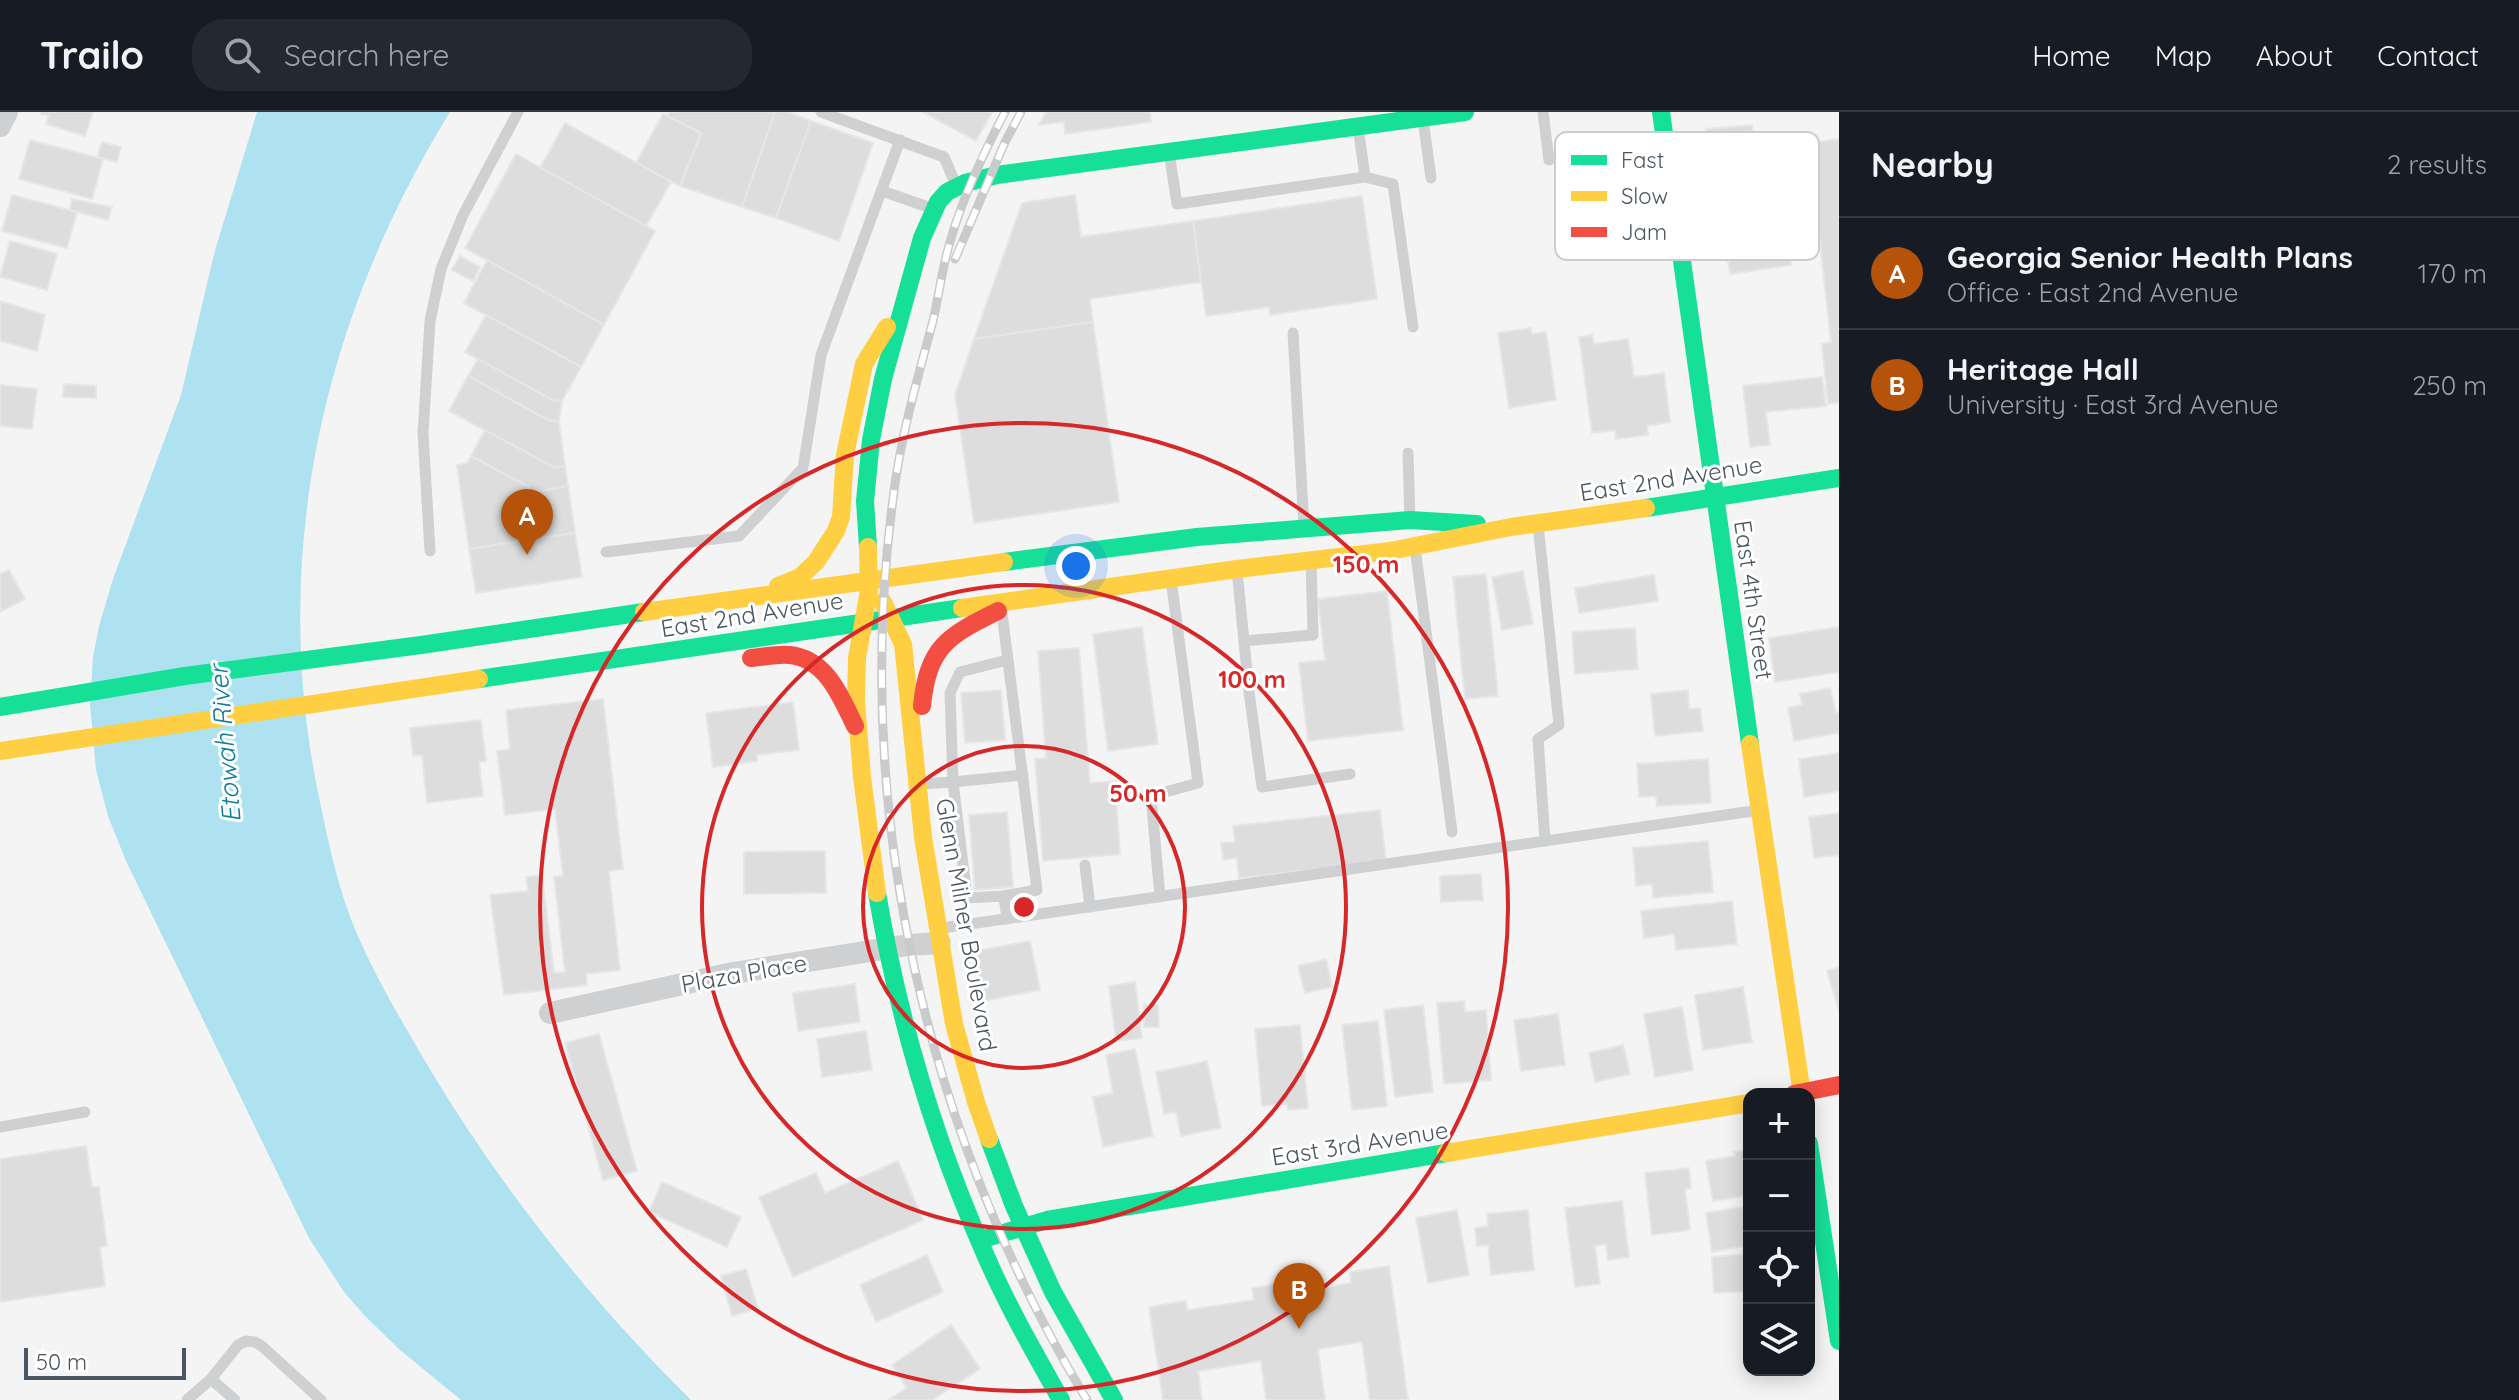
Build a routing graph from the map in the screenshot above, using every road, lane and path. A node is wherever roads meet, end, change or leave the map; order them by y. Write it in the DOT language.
graph roads {
  1 [pos="7,112"];
  2 [pos="518,112"];
  3 [pos="821,112"];
  4 [pos="1465,112"];
  5 [pos="1543,112"];
  6 [pos="1661,112"];
  7 [pos="1423,118"];
  8 [pos="0,126"];
  9 [pos="1358,127"];
  10 [pos="1664,132"];
  11 [pos="900,140"];
  12 [pos="1169,152"];
  13 [pos="1549,160"];
  14 [pos="1365,177"];
  15 [pos="1431,178"];
  16 [pos="957,186"];
  17 [pos="882,191"];
  18 [pos="933,209"];
  19 [pos="1681,260"];
  20 [pos="903,306"];
  21 [pos="1413,327"];
  22 [pos="1293,333"];
  23 [pos="1408,453"];
  24 [pos="1839,478"];
  25 [pos="1714,499"];
  26 [pos="1410,520"];
  27 [pos="1538,523"];
  28 [pos="1304,527"];
  29 [pos="1511,527"];
  30 [pos="1415,546"];
  31 [pos="430,551"];
  32 [pos="606,552"];
  33 [pos="1311,560"];
  34 [pos="1237,569"];
  35 [pos="1171,578"];
  36 [pos="869,580"];
  37 [pos="756,595"];
  38 [pos="1019,601"];
  39 [pos="1001,610"];
  40 [pos="891,618"];
  41 [pos="863,623"];
  42 [pos="1244,641"];
  43 [pos="668,653"];
  44 [pos="1007,660"];
  45 [pos="0,707"];
  46 [pos="859,735"];
  47 [pos="0,751"];
  48 [pos="1350,774"];
  49 [pos="1023,775"];
  50 [pos="953,782"];
  51 [pos="917,784"];
  52 [pos="1760,810"];
  53 [pos="1452,832"];
  54 [pos="1545,841"];
  55 [pos="1085,865"];
  56 [pos="1004,896"];
  57 [pos="1160,897"];
  58 [pos="1090,907"];
  59 [pos="1007,919"];
  60 [pos="938,936"];
  61 [pos="888,949"];
  62 [pos="550,1013"];
  63 [pos="1839,1085"];
  64 [pos="1798,1088"];
  65 [pos="1815,1090"];
  66 [pos="1743,1104"];
  67 [pos="85,1112"];
  68 [pos="0,1127"];
  69 [pos="1812,1160"];
  70 [pos="1023,1227"];
  71 [pos="980,1240"];
  72 [pos="1839,1341"];
  73 [pos="211,1379"];
  74 [pos="187,1400"];
  75 [pos="235,1400"];
  76 [pos="321,1400"];
  77 [pos="1061,1400"];
  78 [pos="1114,1400"];
  1 -- 8 [label="street"];
  2 -- 31 [label="lane"];
  3 -- 11 [label="lane"];
  4 -- 7 [label="street"];
  5 -- 13 [label="lane"];
  6 -- 10 [label="street, East 4th Street"];
  7 -- 9 [label="street"];
  7 -- 15 [label="lane"];
  9 -- 12 [label="street"];
  9 -- 14 [label="lane"];
  11 -- 16 [label="lane"];
  11 -- 17 [label="lane"];
  12 -- 14 [label="lane"];
  12 -- 16 [label="street"];
  14 -- 21 [label="lane"];
  16 -- 18 [label="street, Glenn Milner Boulevard"];
  17 -- 18 [label="lane"];
  17 -- 32 [label="lane"];
  18 -- 20 [label="street, Glenn Milner Boulevard"];
  19 -- 25 [label="street, East 4th Street"];
  20 -- 36 [label="street, Glenn Milner Boulevard"];
  20 -- 37 [label="street"];
  22 -- 28 [label="lane"];
  23 -- 26 [label="lane"];
  24 -- 25 [label="street, East 2nd Avenue"];
  25 -- 27 [label="street, East 2nd Avenue"];
  25 -- 52 [label="street, East 4th Street"];
  26 -- 28 [label="street, East 2nd Avenue"];
  26 -- 29 [label="street, East 2nd Avenue"];
  27 -- 29 [label="street, East 2nd Avenue"];
  27 -- 54 [label="lane"];
  28 -- 36 [label="street, East 2nd Avenue"];
  29 -- 30 [label="street, East 2nd Avenue"];
  30 -- 33 [label="street, East 2nd Avenue"];
  30 -- 53 [label="lane"];
  33 -- 34 [label="street, East 2nd Avenue"];
  33 -- 42 [label="lane"];
  34 -- 35 [label="street, East 2nd Avenue"];
  34 -- 42 [label="lane"];
  35 -- 38 [label="street, East 2nd Avenue"];
  35 -- 57 [label="lane"];
  36 -- 37 [label="street, East 2nd Avenue"];
  36 -- 40 [label="street, Glenn Milner Boulevard"];
  36 -- 41 [label="street, Glenn Milner Boulevard"];
  37 -- 45 [label="street, East 2nd Avenue"];
  38 -- 39 [label="street"];
  38 -- 40 [label="street, East 2nd Avenue"];
  39 -- 44 [label="lane"];
  39 -- 51 [label="street"];
  40 -- 41 [label="street, East 2nd Avenue"];
  40 -- 51 [label="street, Glenn Milner Boulevard"];
  41 -- 43 [label="street, East 2nd Avenue"];
  41 -- 46 [label="street, Glenn Milner Boulevard"];
  42 -- 48 [label="lane"];
  43 -- 46 [label="street"];
  43 -- 47 [label="street, East 2nd Avenue"];
  44 -- 49 [label="lane"];
  44 -- 50 [label="lane"];
  46 -- 61 [label="street, Glenn Milner Boulevard"];
  49 -- 50 [label="lane"];
  49 -- 56 [label="lane"];
  50 -- 51 [label="lane"];
  50 -- 56 [label="lane"];
  51 -- 60 [label="street, Glenn Milner Boulevard"];
  52 -- 54 [label="lane"];
  52 -- 64 [label="street, East 4th Street"];
  54 -- 57 [label="lane"];
  55 -- 58 [label="lane"];
  56 -- 59 [label="lane"];
  57 -- 58 [label="lane"];
  58 -- 59 [label="lane"];
  59 -- 60 [label="lane"];
  60 -- 61 [label="street, Plaza Place"];
  60 -- 70 [label="street, Glenn Milner Boulevard"];
  61 -- 62 [label="street, Plaza Place"];
  61 -- 71 [label="street, Glenn Milner Boulevard"];
  63 -- 65 [label="street"];
  66 -- 70 [label="street, East 3rd Avenue"];
  67 -- 68 [label="lane"];
  69 -- 72 [label="street"];
  70 -- 71 [label="street, East 3rd Avenue"];
  70 -- 78 [label="street, Glenn Milner Boulevard"];
  71 -- 77 [label="street, Glenn Milner Boulevard"];
  73 -- 74 [label="lane"];
  73 -- 75 [label="lane"];
  73 -- 76 [label="lane"];
}
